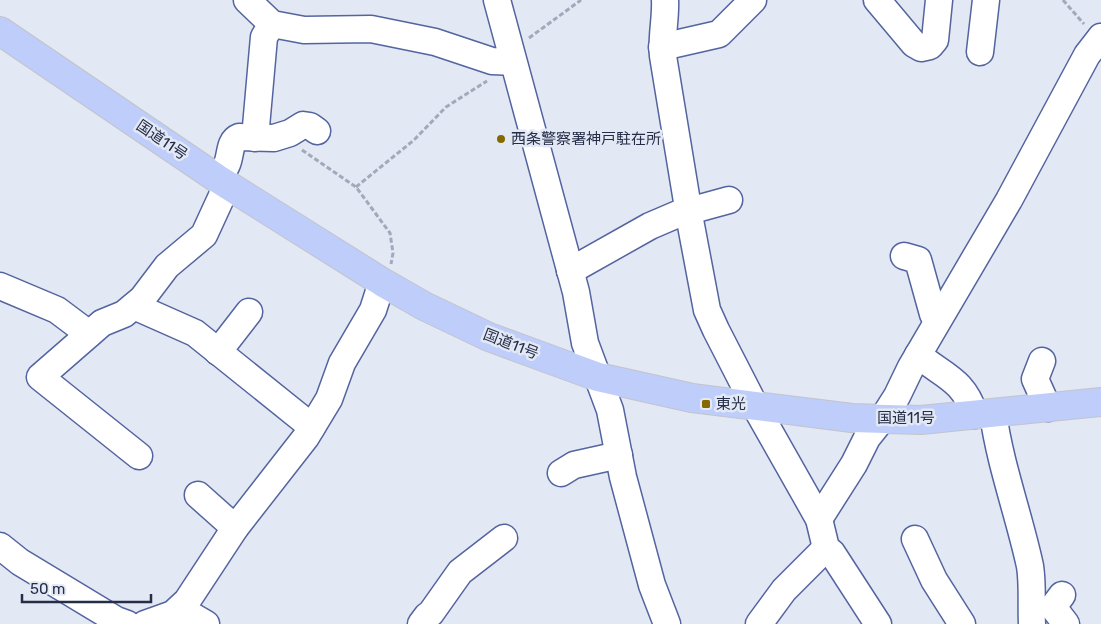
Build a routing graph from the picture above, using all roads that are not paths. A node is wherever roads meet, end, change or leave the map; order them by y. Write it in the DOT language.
graph roads {
  1 [pos="248,0"];
  2 [pos="497,0"];
  3 [pos="665,0"];
  4 [pos="753,0"];
  5 [pos="877,0"];
  6 [pos="939,0"];
  7 [pos="986,0"];
  8 [pos="272,24"];
  9 [pos="0,31"];
  10 [pos="1099,39"];
  11 [pos="662,47"];
  12 [pos="980,52"];
  13 [pos="512,56"];
  14 [pos="317,130"];
  15 [pos="264,138"];
  16 [pos="223,182"];
  17 [pos="729,200"];
  18 [pos="689,212"];
  19 [pos="904,256"];
  20 [pos="570,272"];
  21 [pos="382,282"];
  22 [pos="0,286"];
  23 [pos="134,306"];
  24 [pos="249,312"];
  25 [pos="937,321"];
  26 [pos="90,334"];
  27 [pos="218,352"];
  28 [pos="918,355"];
  29 [pos="1042,361"];
  30 [pos="598,377"];
  31 [pos="1101,402"];
  32 [pos="755,406"];
  33 [pos="1048,408"];
  34 [pos="984,414"];
  35 [pos="883,418"];
  36 [pos="312,427"];
  37 [pos="619,455"];
  38 [pos="139,456"];
  39 [pos="561,472"];
  40 [pos="198,495"];
  41 [pos="818,519"];
  42 [pos="235,528"];
  43 [pos="504,538"];
  44 [pos="915,539"];
  45 [pos="0,546"];
  46 [pos="826,548"];
  47 [pos="1062,595"];
  48 [pos="173,614"];
  49 [pos="127,624"];
  50 [pos="145,624"];
  51 [pos="206,624"];
  52 [pos="420,624"];
  53 [pos="667,624"];
  54 [pos="759,624"];
  55 [pos="878,624"];
  56 [pos="962,624"];
  57 [pos="1032,624"];
  58 [pos="1066,624"];
  1 -- 8 [label="street"];
  2 -- 13 [label="street"];
  3 -- 11 [label="street"];
  4 -- 11 [label="street"];
  5 -- 6 [label="street"];
  7 -- 12 [label="street"];
  8 -- 13 [label="street"];
  8 -- 15 [label="street"];
  9 -- 16 [label="highway, 国道11号"];
  10 -- 25 [label="street"];
  11 -- 18 [label="street"];
  13 -- 20 [label="street"];
  14 -- 15 [label="street"];
  15 -- 16 [label="street"];
  16 -- 21 [label="highway, 国道11号"];
  16 -- 23 [label="street"];
  17 -- 18 [label="street"];
  18 -- 20 [label="street"];
  18 -- 32 [label="street"];
  19 -- 25 [label="street"];
  20 -- 30 [label="street"];
  21 -- 30 [label="highway, 国道11号"];
  21 -- 36 [label="street"];
  22 -- 26 [label="street"];
  23 -- 26 [label="street"];
  23 -- 27 [label="street"];
  24 -- 27 [label="street"];
  25 -- 28 [label="street"];
  26 -- 38 [label="street"];
  27 -- 36 [label="street"];
  28 -- 34 [label="street"];
  28 -- 35 [label="street"];
  29 -- 33 [label="street"];
  30 -- 32 [label="highway, 国道11号"];
  30 -- 37 [label="street"];
  31 -- 33 [label="highway, 国道11号"];
  32 -- 35 [label="highway, 国道11号"];
  32 -- 41 [label="street"];
  33 -- 34 [label="highway, 国道11号"];
  34 -- 35 [label="highway, 国道11号"];
  34 -- 57 [label="street"];
  35 -- 41 [label="street"];
  36 -- 42 [label="street"];
  37 -- 39 [label="street"];
  37 -- 53 [label="street"];
  40 -- 42 [label="street"];
  41 -- 46 [label="street"];
  42 -- 48 [label="street"];
  43 -- 52 [label="street"];
  44 -- 56 [label="street"];
  45 -- 49 [label="street"];
  46 -- 54 [label="street"];
  46 -- 55 [label="street"];
  47 -- 58 [label="street"];
  48 -- 50 [label="street"];
  48 -- 51 [label="street"];
}
